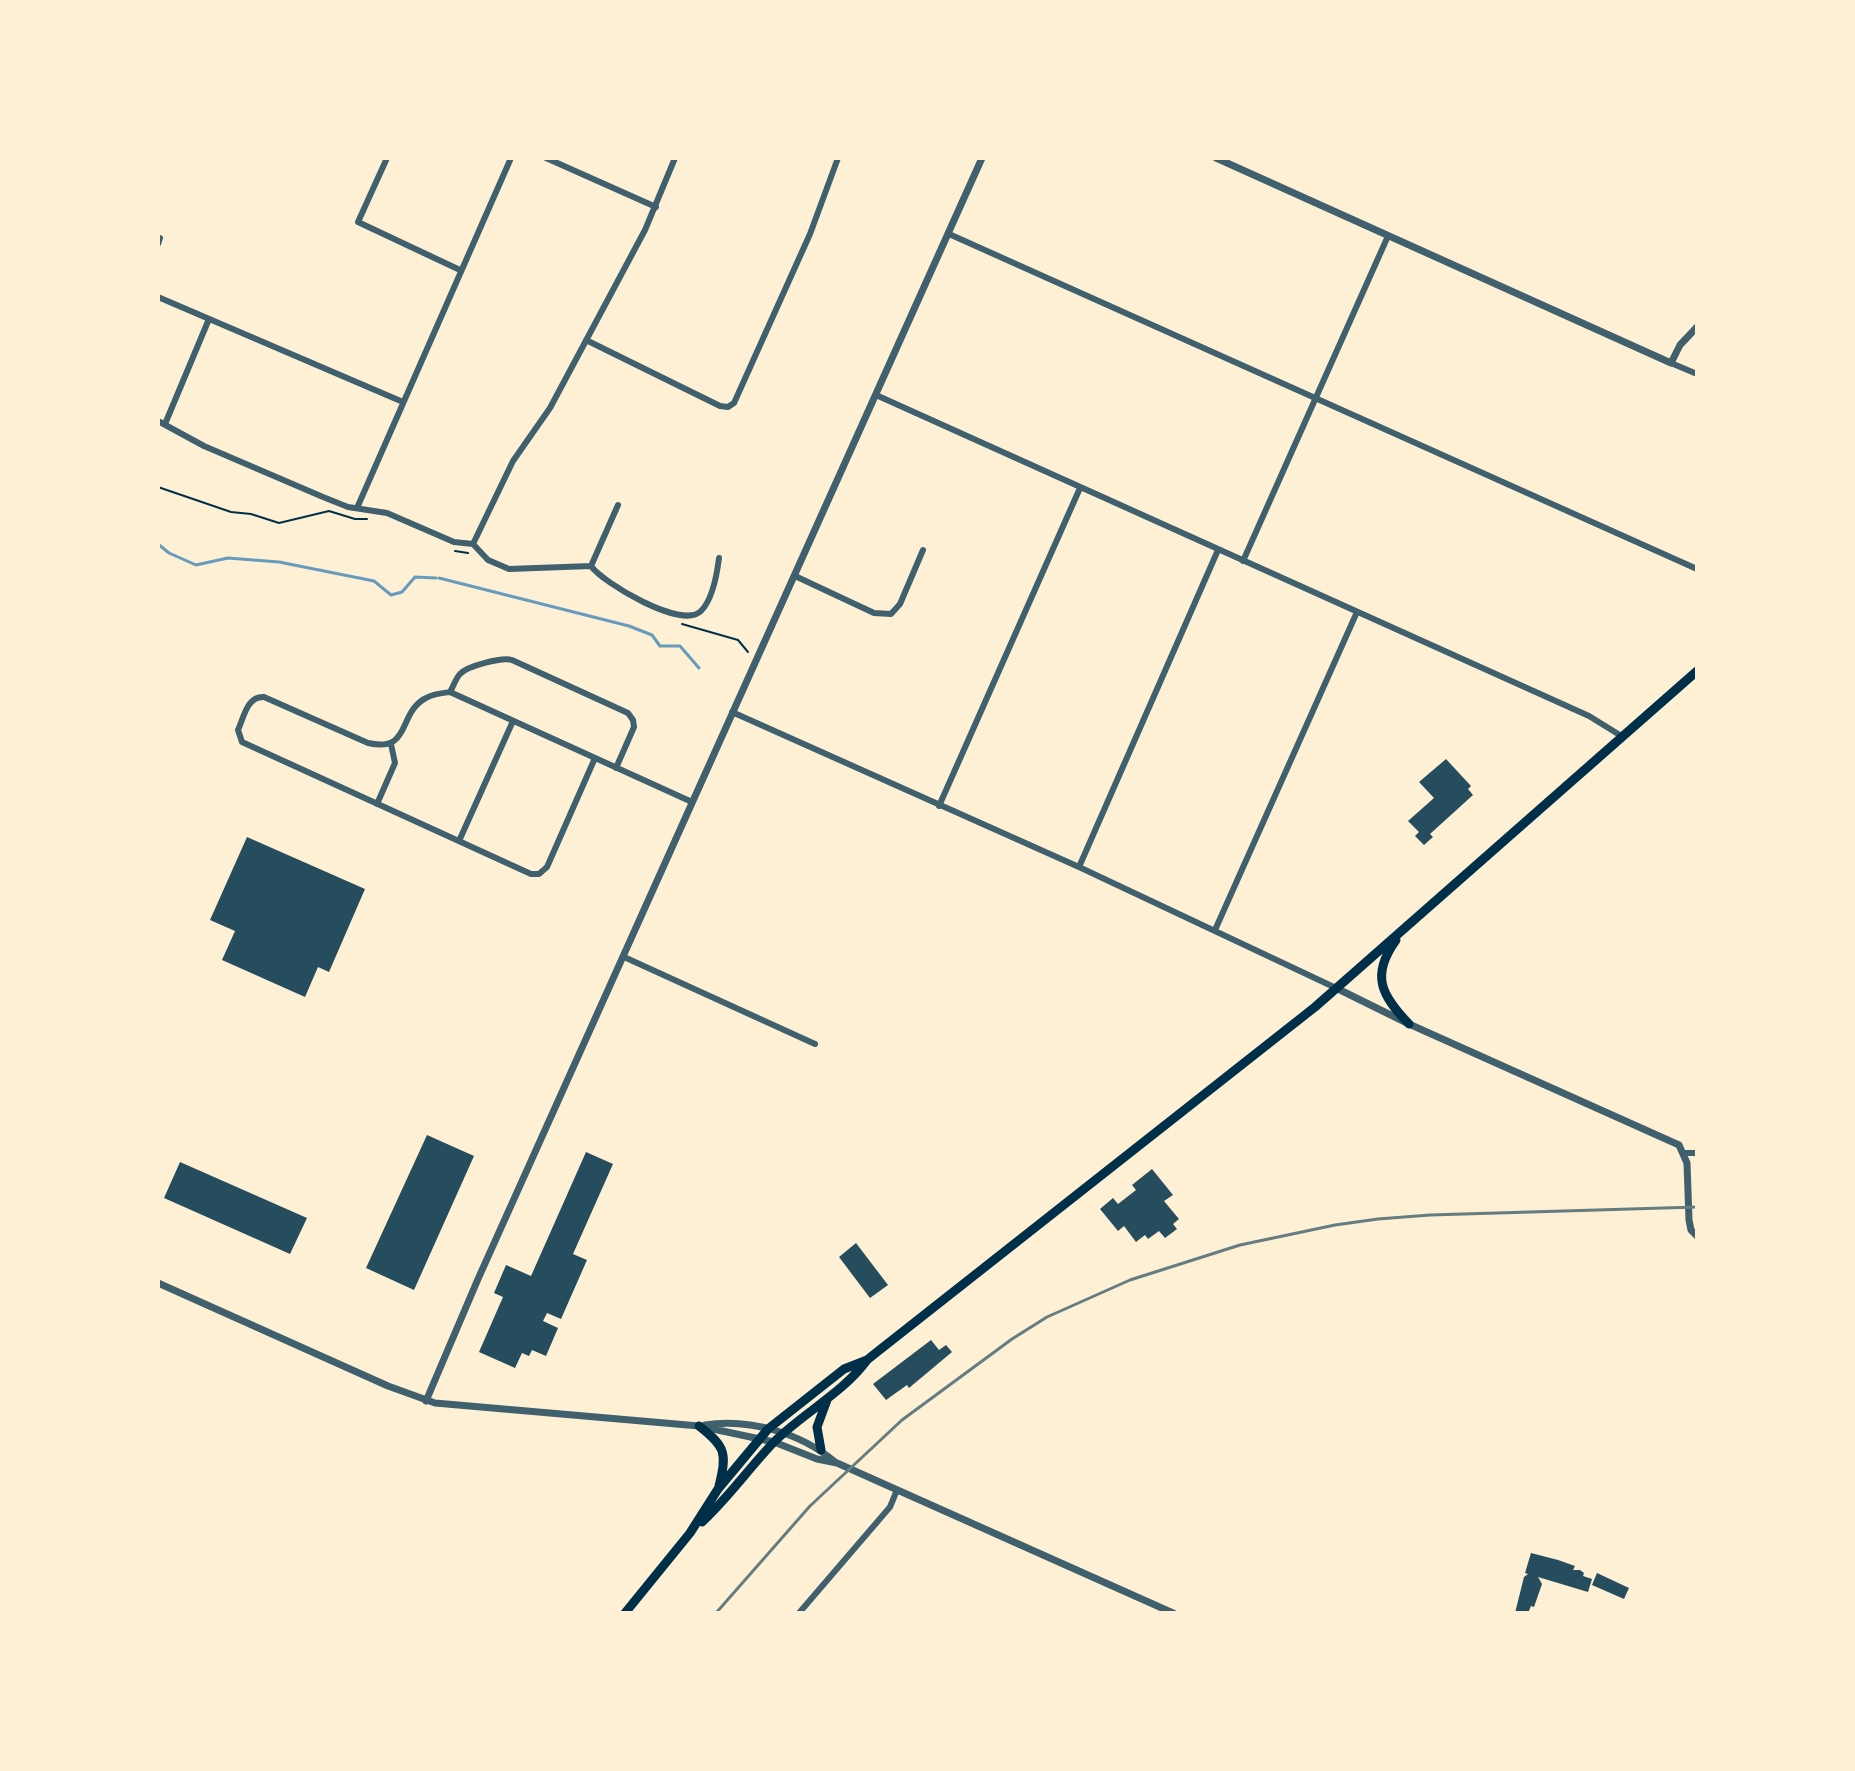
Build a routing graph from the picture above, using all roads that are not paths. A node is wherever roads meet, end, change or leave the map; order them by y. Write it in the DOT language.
graph roads {
  1 [pos="387,158"];
  2 [pos="511,158"];
  3 [pos="546,158"];
  4 [pos="675,158"];
  5 [pos="838,158"];
  6 [pos="982,158"];
  7 [pos="1216,158"];
  8 [pos="656,207"];
  9 [pos="949,234"];
  10 [pos="1388,236"];
  11 [pos="460,270"];
  12 [pos="158,297"];
  13 [pos="209,319"];
  14 [pos="1697,327"];
  15 [pos="586,340"];
  16 [pos="1671,363"];
  17 [pos="1697,374"];
  18 [pos="876,395"];
  19 [pos="1317,398"];
  20 [pos="403,402"];
  21 [pos="161,423"];
  22 [pos="1080,488"];
  23 [pos="618,505"];
  24 [pos="357,508"];
  25 [pos="473,544"];
  26 [pos="923,550"];
  27 [pos="1218,550"];
  28 [pos="719,558"];
  29 [pos="1243,561"];
  30 [pos="591,566"];
  31 [pos="1697,569"];
  32 [pos="795,576"];
  33 [pos="1357,612"];
  34 [pos="1697,671"];
  35 [pos="450,692"];
  36 [pos="732,712"];
  37 [pos="513,721"];
  38 [pos="1623,737"];
  39 [pos="391,744"];
  40 [pos="595,758"];
  41 [pos="616,768"];
  42 [pos="692,802"];
  43 [pos="377,804"];
  44 [pos="939,806"];
  45 [pos="459,841"];
  46 [pos="1079,867"];
  47 [pos="1408,925"];
  48 [pos="1215,930"];
  49 [pos="624,957"];
  50 [pos="1336,988"];
  51 [pos="1409,1024"];
  52 [pos="815,1044"];
  53 [pos="1685,1153"];
  54 [pos="1697,1153"];
  55 [pos="1697,1236"];
  56 [pos="158,1283"];
  57 [pos="867,1360"];
  58 [pos="829,1397"];
  59 [pos="426,1401"];
  60 [pos="699,1426"];
  61 [pos="768,1429"];
  62 [pos="783,1434"];
  63 [pos="759,1439"];
  64 [pos="774,1442"];
  65 [pos="821,1450"];
  66 [pos="837,1463"];
  67 [pos="718,1489"];
  68 [pos="897,1490"];
  69 [pos="690,1533"];
  70 [pos="625,1613"];
  71 [pos="799,1613"];
  72 [pos="1173,1613"];
  1 -- 11 [label="street"];
  2 -- 11 [label="street"];
  3 -- 8 [label="street"];
  4 -- 8 [label="street"];
  5 -- 15 [label="street"];
  6 -- 9 [label="street"];
  7 -- 10 [label="street"];
  8 -- 15 [label="street"];
  9 -- 18 [label="street"];
  9 -- 19 [label="street"];
  10 -- 16 [label="street"];
  10 -- 19 [label="street"];
  11 -- 20 [label="street"];
  12 -- 13 [label="street"];
  13 -- 20 [label="street"];
  13 -- 21 [label="street"];
  14 -- 16 [label="street"];
  15 -- 25 [label="street"];
  16 -- 17 [label="street"];
  18 -- 22 [label="street"];
  18 -- 32 [label="street"];
  19 -- 29 [label="street"];
  19 -- 31 [label="street"];
  20 -- 24 [label="street"];
  21 -- 24 [label="street"];
  22 -- 27 [label="street"];
  22 -- 44 [label="street"];
  23 -- 30 [label="street"];
  24 -- 25 [label="street"];
  25 -- 30 [label="street"];
  26 -- 32 [label="street"];
  27 -- 29 [label="street"];
  27 -- 46 [label="street"];
  28 -- 30 [label="street"];
  29 -- 33 [label="street"];
  32 -- 36 [label="street"];
  33 -- 38 [label="street"];
  33 -- 48 [label="street"];
  34 -- 38 [label="highway"];
  35 -- 37 [label="street"];
  35 -- 39 [label="street"];
  35 -- 41 [label="street"];
  36 -- 42 [label="street"];
  36 -- 44 [label="street"];
  37 -- 40 [label="street"];
  37 -- 45 [label="street"];
  38 -- 47 [label="highway"];
  39 -- 43 [label="street"];
  39 -- 43 [label="street"];
  40 -- 41 [label="street"];
  40 -- 45 [label="street"];
  41 -- 42 [label="street"];
  42 -- 49 [label="street"];
  43 -- 45 [label="street"];
  44 -- 46 [label="street"];
  46 -- 48 [label="street"];
  47 -- 50 [label="highway"];
  47 -- 51 [label="highway"];
  48 -- 50 [label="street"];
  49 -- 52 [label="street"];
  49 -- 59 [label="street"];
  50 -- 51 [label="street"];
  50 -- 57 [label="highway"];
  51 -- 53 [label="street"];
  53 -- 54 [label="street"];
  53 -- 55 [label="street"];
  56 -- 59 [label="street"];
  57 -- 58 [label="highway"];
  57 -- 61 [label="highway"];
  58 -- 62 [label="highway"];
  58 -- 65 [label="highway"];
  59 -- 60 [label="street"];
  60 -- 61 [label="street"];
  60 -- 63 [label="street"];
  60 -- 67 [label="highway"];
  61 -- 62 [label="street"];
  61 -- 63 [label="highway"];
  62 -- 64 [label="highway"];
  62 -- 65 [label="street"];
  63 -- 64 [label="street"];
  63 -- 67 [label="highway"];
  64 -- 66 [label="street"];
  64 -- 69 [label="highway"];
  65 -- 66 [label="street"];
  66 -- 68 [label="street"];
  67 -- 69 [label="highway"];
  68 -- 71 [label="street"];
  68 -- 72 [label="street"];
  69 -- 70 [label="highway"];
}
